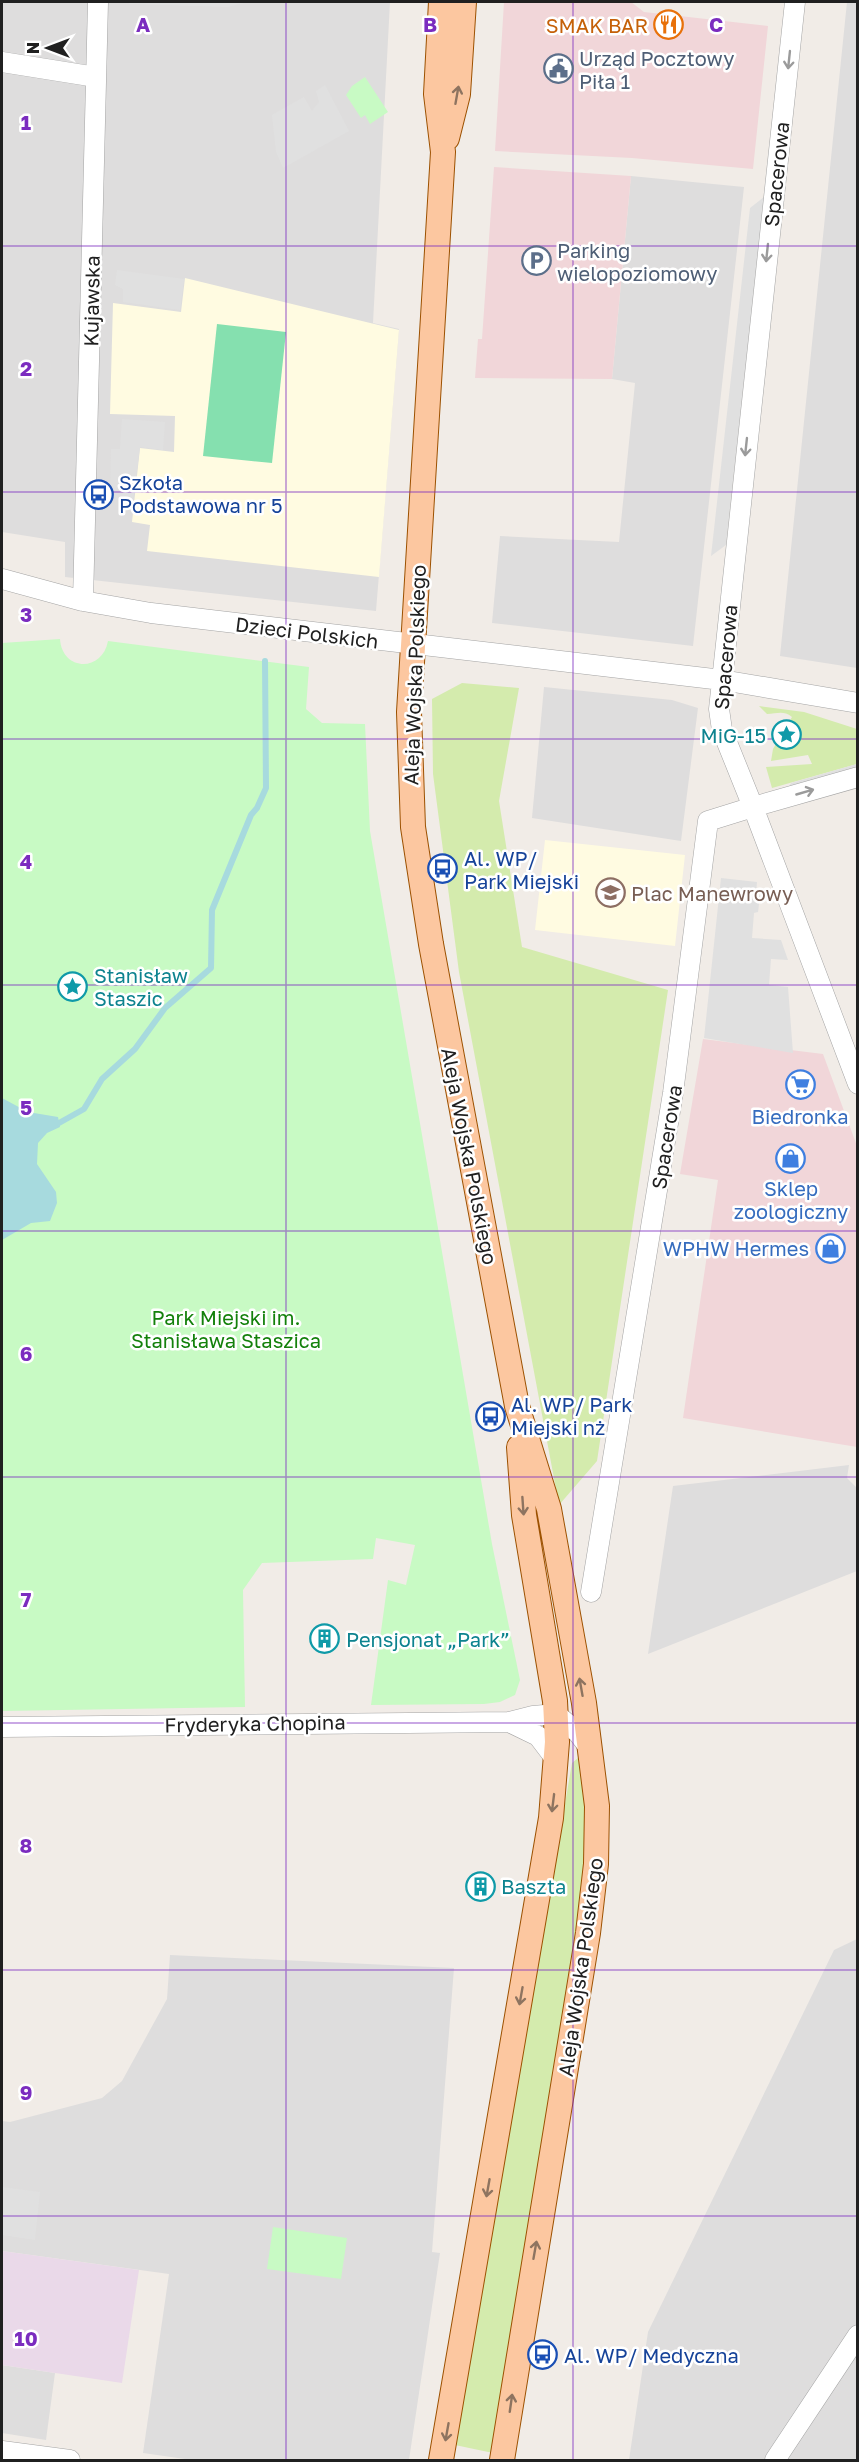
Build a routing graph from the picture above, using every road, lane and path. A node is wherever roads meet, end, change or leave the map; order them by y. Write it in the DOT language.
graph roads {
  1 [pos="98,2"];
  2 [pos="441,2"];
  3 [pos="464,2"];
  4 [pos="795,2"];
  5 [pos="2,62"];
  6 [pos="96,77"];
  7 [pos="443,152"];
  8 [pos="2,579"];
  9 [pos="83,601"];
  10 [pos="412,645"];
  11 [pos="722,680"];
  12 [pos="858,703"];
  13 [pos="858,777"];
  14 [pos="753,807"];
  15 [pos="858,1084"];
  16 [pos="517,1406"];
  17 [pos="591,1592"];
  18 [pos="556,1714"];
  19 [pos="509,1722"];
  20 [pos="2,1727"];
  21 [pos="591,1750"];
  22 [pos="557,1761"];
  23 [pos="858,2335"];
  24 [pos="2,2451"];
  25 [pos="70,2460"];
  26 [pos="441,2460"];
  27 [pos="502,2460"];
  28 [pos="775,2460"];
  1 -- 6 [label="street, Kujawska"];
  2 -- 7 [label="main road, Aleja Wojska Polskiego"];
  7 -- 3 [label="main road, Aleja Wojska Polskiego, one-way"];
  4 -- 11 [label="street, Spacerowa, one-way"];
  5 -- 6 [label="street"];
  6 -- 9 [label="street, Kujawska"];
  7 -- 10 [label="main road, Aleja Wojska Polskiego"];
  8 -- 9 [label="street, Dzieci Polskich"];
  9 -- 10 [label="street, Dzieci Polskich"];
  10 -- 11 [label="street, Dzieci Polskich"];
  10 -- 16 [label="main road, Aleja Wojska Polskiego"];
  11 -- 12 [label="street, Dzieci Polskich"];
  11 -- 14 [label="street, Spacerowa"];
  14 -- 13 [label="street, one-way"];
  14 -- 15 [label="street"];
  14 -- 17 [label="street, Spacerowa"];
  16 -- 18 [label="main road, Aleja Wojska Polskiego, one-way"];
  21 -- 16 [label="main road, Aleja Wojska Polskiego, one-way"];
  18 -- 19 [label="street, Fryderyka Chopina"];
  18 -- 21 [label="street"];
  18 -- 22 [label="main road, Aleja Wojska Polskiego"];
  19 -- 20 [label="street, Fryderyka Chopina"];
  19 -- 22 [label="street, Fryderyka Chopina"];
  27 -- 21 [label="main road, Aleja Wojska Polskiego, one-way"];
  22 -- 26 [label="main road, Aleja Wojska Polskiego, one-way"];
  23 -- 28 [label="street"];
  24 -- 25 [label="street"];
}
